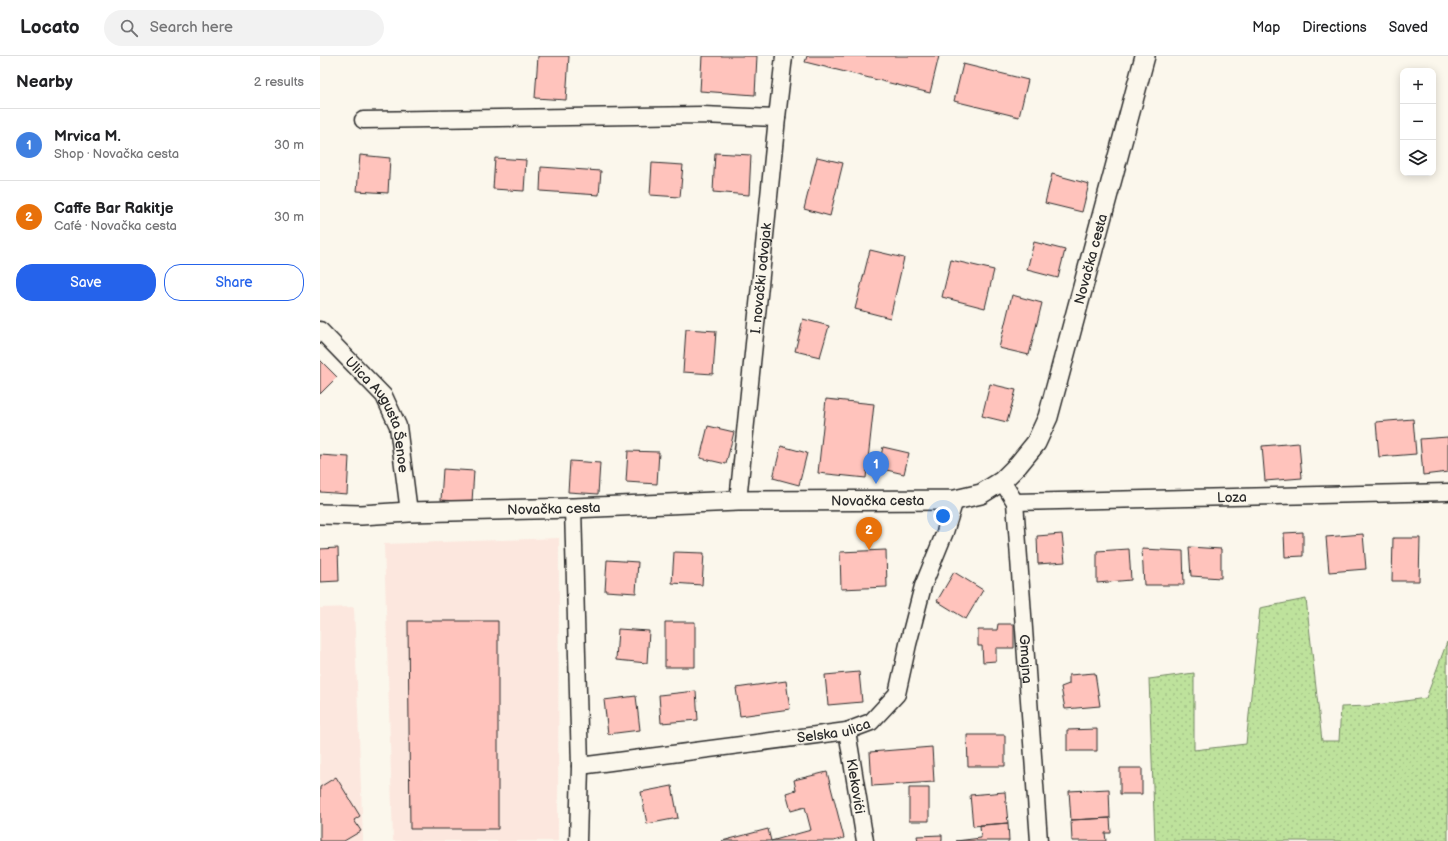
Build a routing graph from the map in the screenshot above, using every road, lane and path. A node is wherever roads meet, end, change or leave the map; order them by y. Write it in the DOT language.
graph roads {
  1 [pos="784,56"];
  2 [pos="1145,56"];
  3 [pos="777,118"];
  4 [pos="363,120"];
  5 [pos="320,330"];
  6 [pos="1002,481"];
  7 [pos="1448,492"];
  8 [pos="955,500"];
  9 [pos="738,501"];
  10 [pos="1015,502"];
  11 [pos="573,508"];
  12 [pos="409,512"];
  13 [pos="320,514"];
  14 [pos="847,731"];
  15 [pos="580,766"];
  16 [pos="578,841"];
  17 [pos="865,841"];
  18 [pos="1039,841"];
  1 -- 3 [label="street, I. novački odvojak"];
  2 -- 6 [label="street, Novačka cesta"];
  3 -- 4 [label="street"];
  3 -- 9 [label="street, I. novački odvojak"];
  5 -- 12 [label="street, Ulica Augusta Šenoe"];
  6 -- 8 [label="street, Novačka cesta"];
  6 -- 10 [label="street, Gmajna"];
  7 -- 10 [label="street, Loza"];
  8 -- 9 [label="street, Novačka cesta"];
  8 -- 14 [label="street, Selska ulica"];
  9 -- 11 [label="street, Novačka cesta"];
  10 -- 18 [label="street, Gmajna"];
  11 -- 12 [label="street, Novačka cesta"];
  11 -- 15 [label="street"];
  12 -- 13 [label="street, Novačka cesta"];
  14 -- 15 [label="street, Selska ulica"];
  14 -- 17 [label="street, Klekovići"];
  15 -- 16 [label="street"];
}
